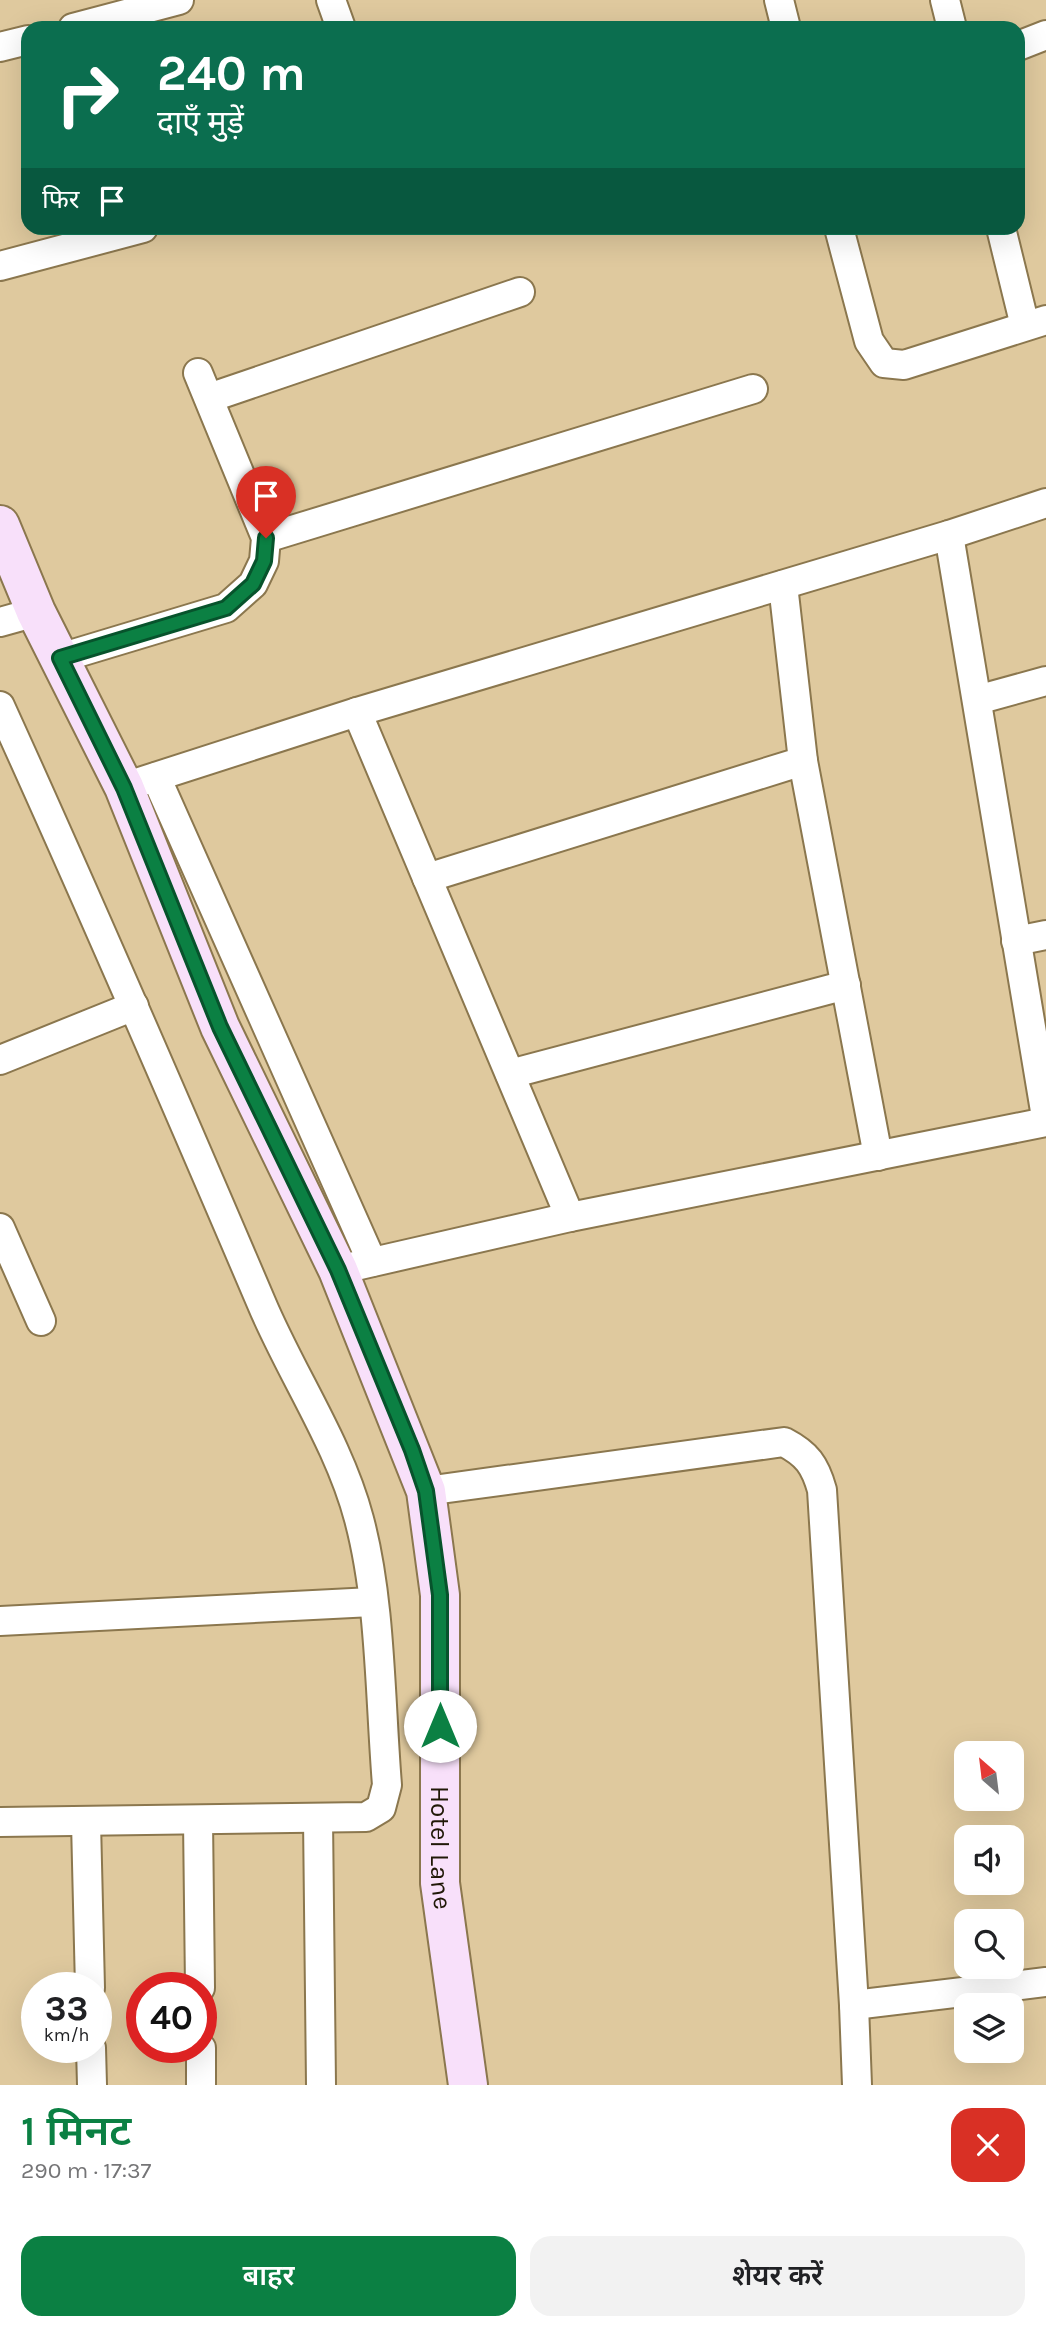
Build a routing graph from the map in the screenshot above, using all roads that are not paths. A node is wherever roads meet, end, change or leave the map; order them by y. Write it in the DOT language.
graph roads {
  1 [pos="331,0"];
  2 [pos="779,0"];
  3 [pos="946,0"];
  4 [pos="173,1"];
  5 [pos="99,21"];
  6 [pos="338,21"];
  7 [pos="784,21"];
  8 [pos="950,21"];
  9 [pos="1046,35"];
  10 [pos="21,42"];
  11 [pos="1025,43"];
  12 [pos="0,47"];
  13 [pos="117,235"];
  14 [pos="841,235"];
  15 [pos="1004,235"];
  16 [pos="0,266"];
  17 [pos="520,292"];
  18 [pos="1036,323"];
  19 [pos="753,389"];
  20 [pos="1046,503"];
  21 [pos="0,526"];
  22 [pos="949,536"];
  23 [pos="266,538"];
  24 [pos="783,585"];
  25 [pos="17,617"];
  26 [pos="60,658"];
  27 [pos="1046,681"];
  28 [pos="976,700"];
  29 [pos="0,706"];
  30 [pos="357,712"];
  31 [pos="803,761"];
  32 [pos="140,782"];
  33 [pos="427,878"];
  34 [pos="1046,935"];
  35 [pos="1016,941"];
  36 [pos="846,985"];
  37 [pos="134,1006"];
  38 [pos="0,1060"];
  39 [pos="510,1074"];
  40 [pos="1046,1120"];
  41 [pos="878,1156"];
  42 [pos="570,1217"];
  43 [pos="0,1228"];
  44 [pos="355,1266"];
  45 [pos="41,1321"];
  46 [pos="426,1491"];
  47 [pos="372,1602"];
  48 [pos="0,1621"];
  49 [pos="318,1818"];
  50 [pos="198,1820"];
  51 [pos="0,1822"];
  52 [pos="86,1822"];
  53 [pos="90,1972"];
  54 [pos="200,1972"];
  55 [pos="1046,1982"];
  56 [pos="854,2005"];
  57 [pos="91,2063"];
  58 [pos="201,2063"];
  59 [pos="92,2085"];
  60 [pos="201,2085"];
  61 [pos="321,2085"];
  62 [pos="468,2085"];
  63 [pos="858,2085"];
  1 -- 6 [label="street"];
  2 -- 7 [label="street"];
  3 -- 8 [label="street"];
  4 -- 5 [label="street"];
  9 -- 11 [label="street"];
  10 -- 12 [label="street"];
  13 -- 16 [label="street"];
  14 -- 18 [label="street"];
  15 -- 18 [label="street"];
  17 -- 23 [label="street"];
  19 -- 23 [label="street"];
  20 -- 22 [label="street"];
  21 -- 25 [label="street, Hotel Lane"];
  22 -- 24 [label="street"];
  22 -- 28 [label="street"];
  23 -- 26 [label="street"];
  24 -- 30 [label="street"];
  24 -- 31 [label="street"];
  25 -- 26 [label="street, Hotel Lane"];
  26 -- 32 [label="street, Hotel Lane"];
  27 -- 28 [label="street"];
  28 -- 35 [label="street"];
  29 -- 37 [label="street"];
  30 -- 32 [label="street"];
  30 -- 33 [label="street"];
  31 -- 33 [label="street"];
  31 -- 36 [label="street"];
  32 -- 44 [label="street, Hotel Lane"];
  33 -- 39 [label="street"];
  34 -- 35 [label="street"];
  35 -- 40 [label="street"];
  36 -- 39 [label="street"];
  36 -- 41 [label="street"];
  37 -- 38 [label="street"];
  37 -- 47 [label="street"];
  39 -- 42 [label="street"];
  40 -- 41 [label="street"];
  41 -- 42 [label="street"];
  42 -- 44 [label="street"];
  43 -- 45 [label="street"];
  44 -- 46 [label="street, Hotel Lane"];
  46 -- 56 [label="street"];
  46 -- 62 [label="street, Hotel Lane"];
  47 -- 48 [label="street"];
  47 -- 49 [label="street"];
  49 -- 50 [label="street"];
  49 -- 61 [label="street"];
  50 -- 52 [label="street"];
  50 -- 54 [label="street"];
  51 -- 52 [label="street"];
  52 -- 53 [label="street"];
  55 -- 56 [label="street"];
  56 -- 63 [label="street"];
  57 -- 59 [label="street"];
  58 -- 60 [label="street"];
}
